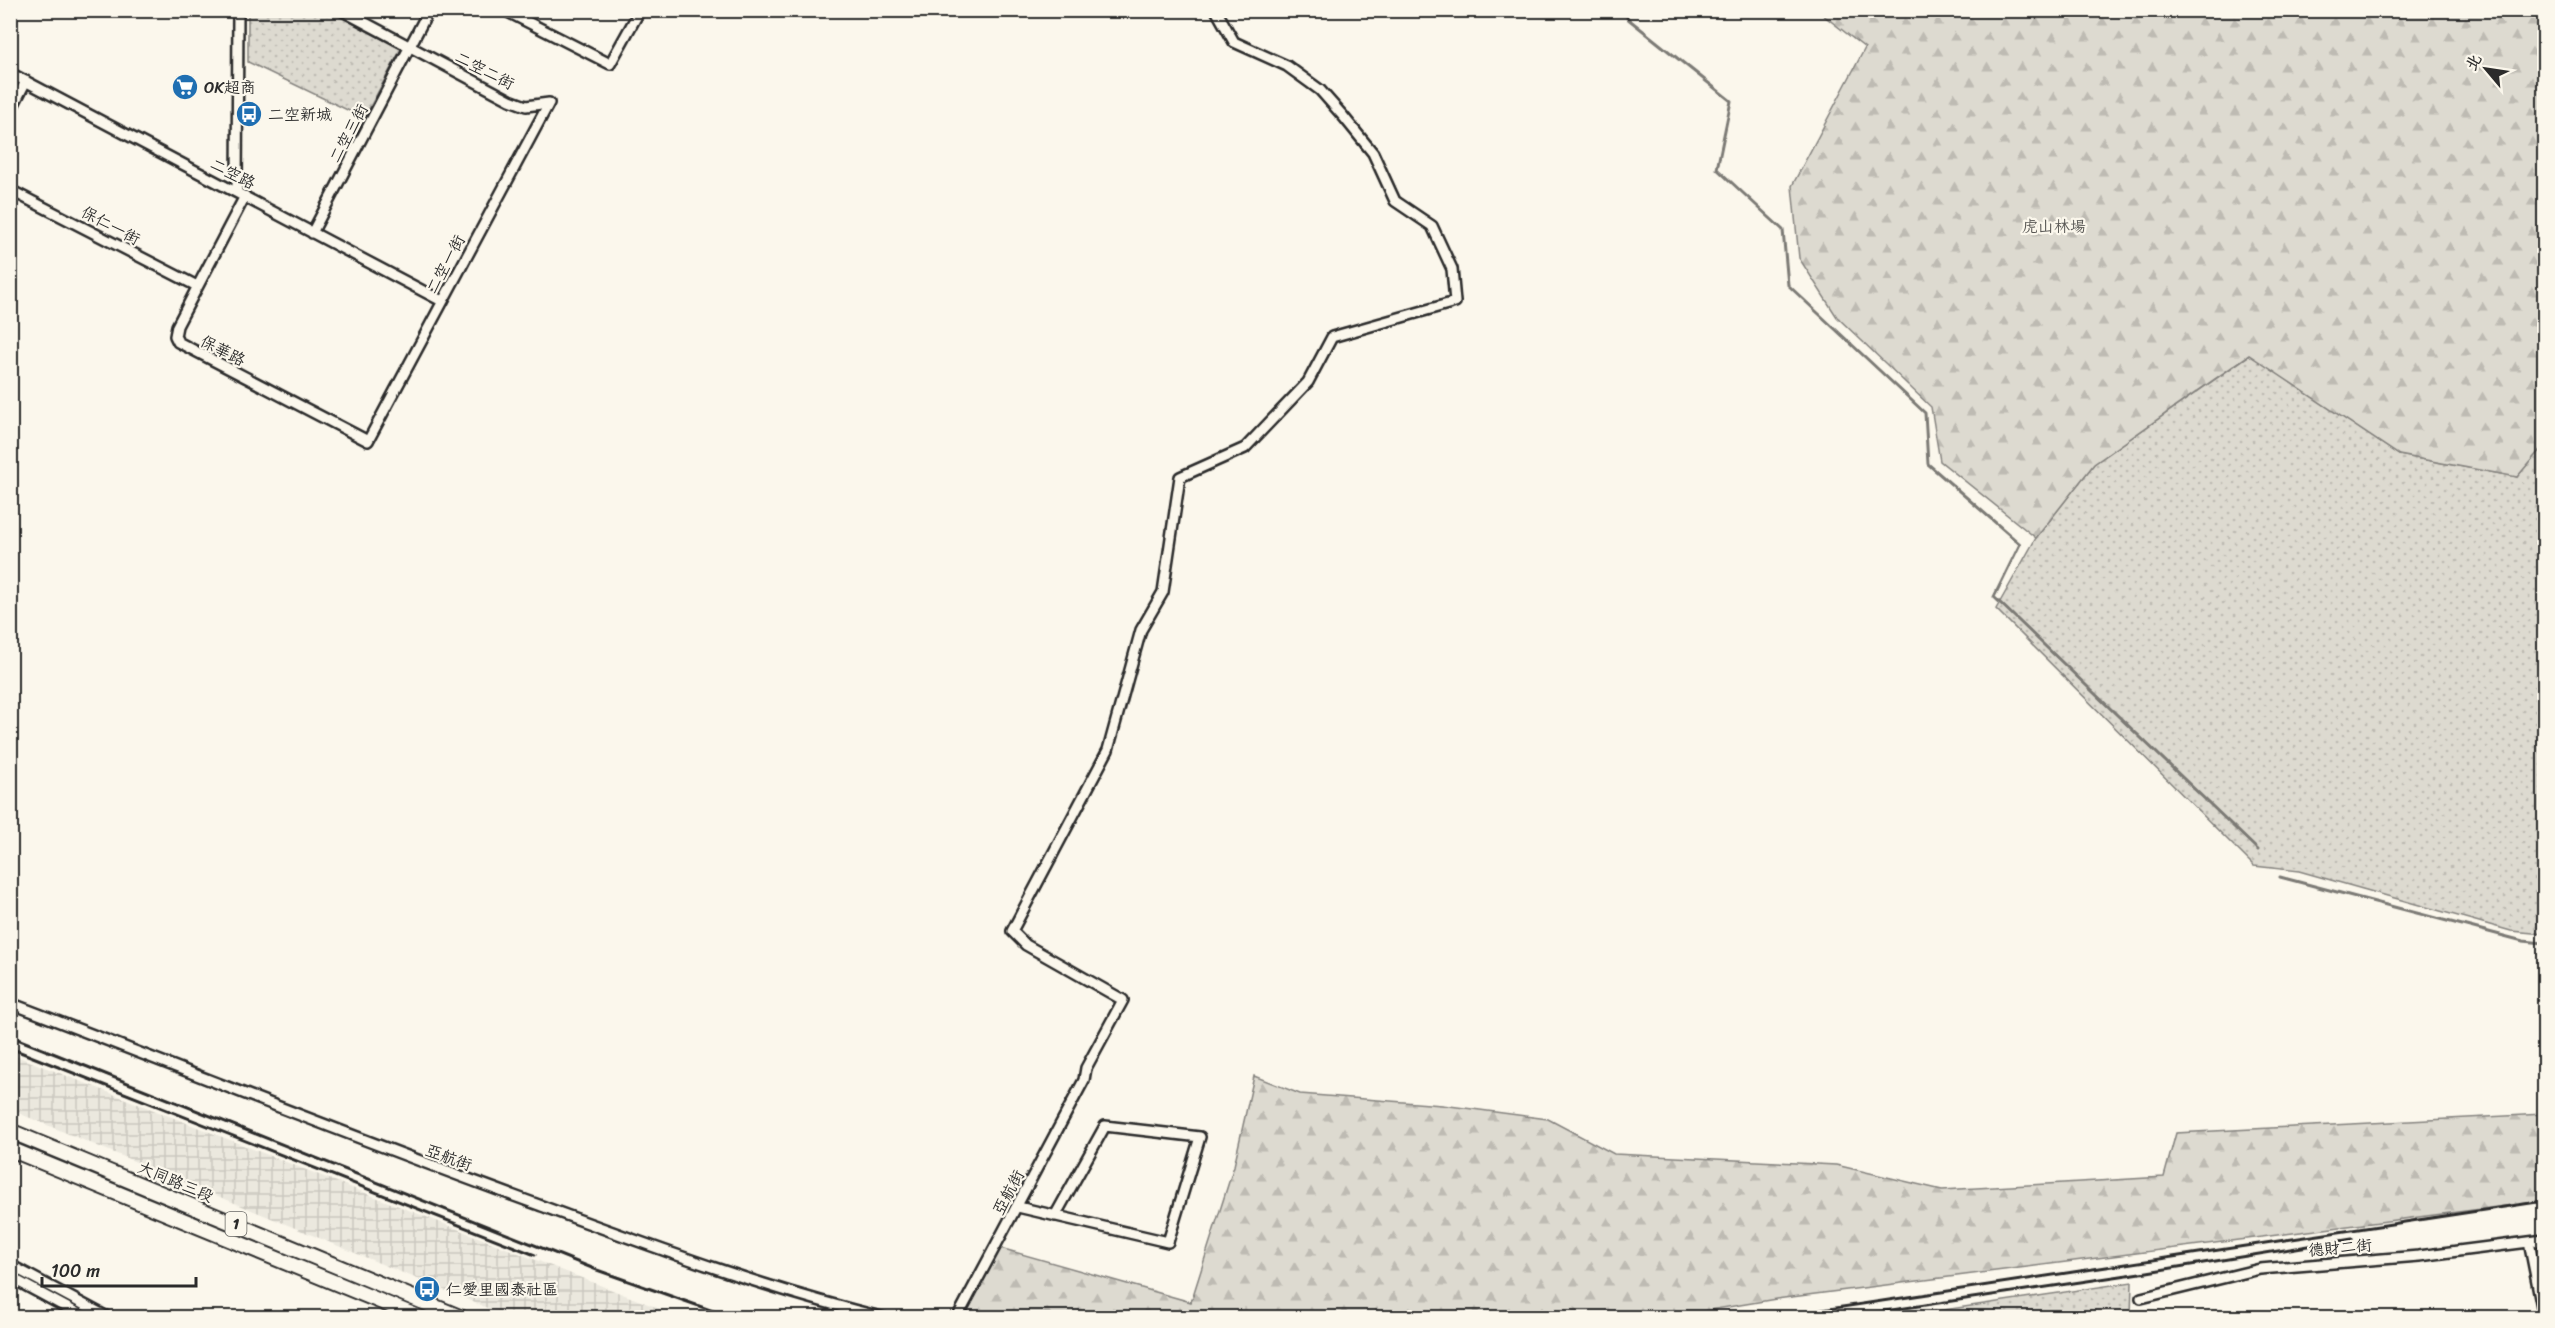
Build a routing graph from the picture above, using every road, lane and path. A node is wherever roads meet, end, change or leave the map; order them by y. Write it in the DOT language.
graph roads {
  1 [pos="238,10"];
  2 [pos="341,10"];
  3 [pos="429,10"];
  4 [pos="504,10"];
  5 [pos="639,10"];
  6 [pos="1216,10"];
  7 [pos="410,48"];
  8 [pos="10,73"];
  9 [pos="26,81"];
  10 [pos="549,103"];
  11 [pos="10,112"];
  12 [pos="10,190"];
  13 [pos="241,194"];
  14 [pos="312,232"];
  15 [pos="198,286"];
  16 [pos="442,301"];
  17 [pos="368,441"];
  18 [pos="10,1003"];
  19 [pos="10,1131"];
  20 [pos="10,1149"];
  21 [pos="1018,1207"];
  22 [pos="1054,1215"];
  23 [pos="2544,1240"];
  24 [pos="2529,1242"];
  25 [pos="10,1265"];
  26 [pos="10,1277"];
  27 [pos="2141,1298"];
  28 [pos="86,1317"];
  29 [pos="109,1317"];
  30 [pos="421,1317"];
  31 [pos="462,1317"];
  32 [pos="885,1317"];
  33 [pos="957,1317"];
  34 [pos="2544,1317"];
  1 -- 13 [label="street, 保華路"];
  2 -- 7 [label="street, 二空二街"];
  3 -- 7 [label="street, 二空三街"];
  4 -- 5 [label="street"];
  6 -- 21 [label="street, 亞航街"];
  7 -- 10 [label="street, 二空二街"];
  7 -- 14 [label="street, 二空三街"];
  8 -- 9 [label="street, 二空路"];
  9 -- 11 [label="street"];
  9 -- 13 [label="street, 二空路"];
  10 -- 16 [label="street, 二空一街"];
  12 -- 15 [label="street, 保仁一街"];
  13 -- 14 [label="street, 二空路"];
  13 -- 15 [label="street, 保華路"];
  14 -- 16 [label="street, 二空路"];
  15 -- 17 [label="street, 保華路"];
  16 -- 17 [label="street, 二空一街"];
  18 -- 32 [label="street, 亞航街"];
  19 -- 31 [label="main road, 大同路三段 / 1"];
  20 -- 30 [label="main road, 大同路三段 / 1"];
  21 -- 22 [label="street"];
  21 -- 33 [label="street, 亞航街"];
  22 -- 22 [label="street"];
  23 -- 24 [label="street, 德財二街"];
  24 -- 27 [label="street, 德財二街"];
  24 -- 34 [label="street"];
  25 -- 29 [label="street"];
  26 -- 28 [label="street"];
}
